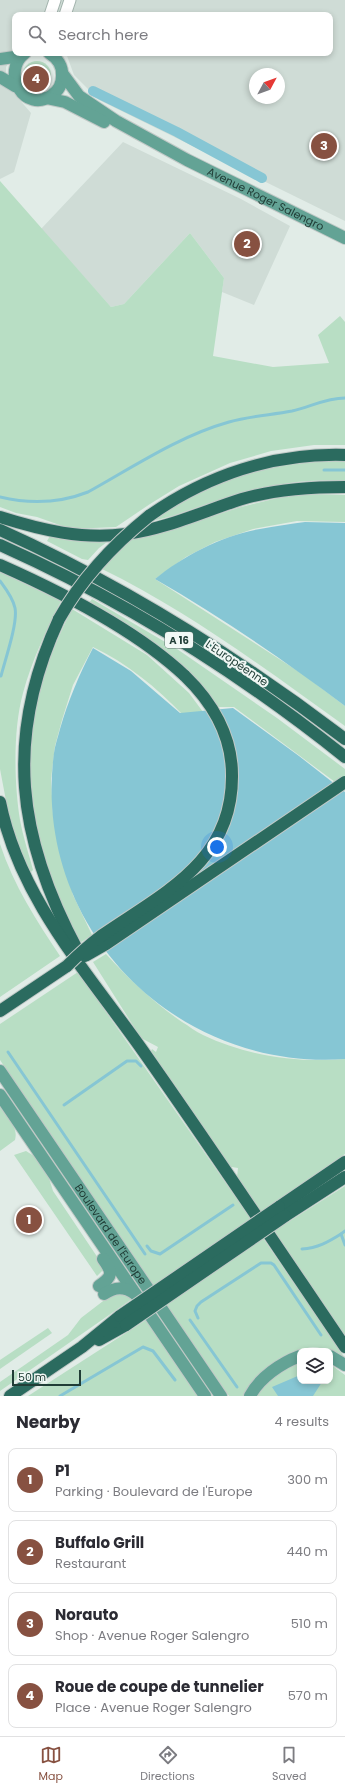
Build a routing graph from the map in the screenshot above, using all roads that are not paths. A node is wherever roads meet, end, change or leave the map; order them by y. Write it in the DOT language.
graph roads {
  1 [pos="55,0"];
  2 [pos="70,0"];
  3 [pos="51,12"];
  4 [pos="66,12"];
  5 [pos="17,56"];
  6 [pos="22,56"];
  7 [pos="52,56"];
  8 [pos="0,59"];
  9 [pos="60,64"];
  10 [pos="0,77"];
  11 [pos="15,86"];
  12 [pos="46,98"];
  13 [pos="187,160"];
  14 [pos="345,238"];
  15 [pos="345,455"];
  16 [pos="345,487"];
  17 [pos="0,517"];
  18 [pos="0,530"];
  19 [pos="0,545"];
  20 [pos="0,565"];
  21 [pos="345,739"];
  22 [pos="345,757"];
  23 [pos="345,782"];
  24 [pos="0,802"];
  25 [pos="67,966"];
  26 [pos="0,1011"];
  27 [pos="142,1051"];
  28 [pos="0,1071"];
  29 [pos="0,1095"];
  30 [pos="345,1162"];
  31 [pos="51,1170"];
  32 [pos="345,1177"];
  33 [pos="282,1212"];
  34 [pos="135,1294"];
  35 [pos="345,1347"];
  36 [pos="297,1357"];
  37 [pos="333,1358"];
  38 [pos="345,1365"];
  39 [pos="10,1396"];
  40 [pos="205,1396"];
  41 [pos="221,1396"];
  42 [pos="250,1396"];
  1 -- 3 [label="street"];
  2 -- 4 [label="street"];
  5 -- 8 [label="main road"];
  6 -- 11 [label="main road"];
  7 -- 9 [label="main road, Avenue Roger Salengro"];
  9 -- 12 [label="main road"];
  9 -- 13 [label="main road, Avenue Roger Salengro"];
  10 -- 11 [label="main road, Avenue Roger Salengro"];
  11 -- 12 [label="main road, Avenue Roger Salengro"];
  12 -- 13 [label="main road, Avenue Roger Salengro"];
  13 -- 14 [label="main road, Avenue Roger Salengro"];
  15 -- 27 [label="highway, bridge"];
  16 -- 17 [label="highway"];
  18 -- 21 [label="highway, L'Européenne / A 16"];
  19 -- 22 [label="highway, L'Européenne / A 16"];
  20 -- 25 [label="highway, bridge"];
  23 -- 25 [label="highway, bridge"];
  24 -- 27 [label="highway"];
  25 -- 26 [label="highway"];
  27 -- 35 [label="highway"];
  28 -- 41 [label="main road, Boulevard de l'Europe"];
  29 -- 31 [label="main road, Boulevard de l'Europe"];
  30 -- 33 [label="highway"];
  31 -- 34 [label="main road, Boulevard de l'Europe"];
  31 -- 34 [label="main road"];
  32 -- 33 [label="highway"];
  33 -- 39 [label="highway, bridge"];
  34 -- 40 [label="main road, Boulevard de l'Europe"];
  36 -- 42 [label="main road"];
  37 -- 38 [label="main road"];
}
